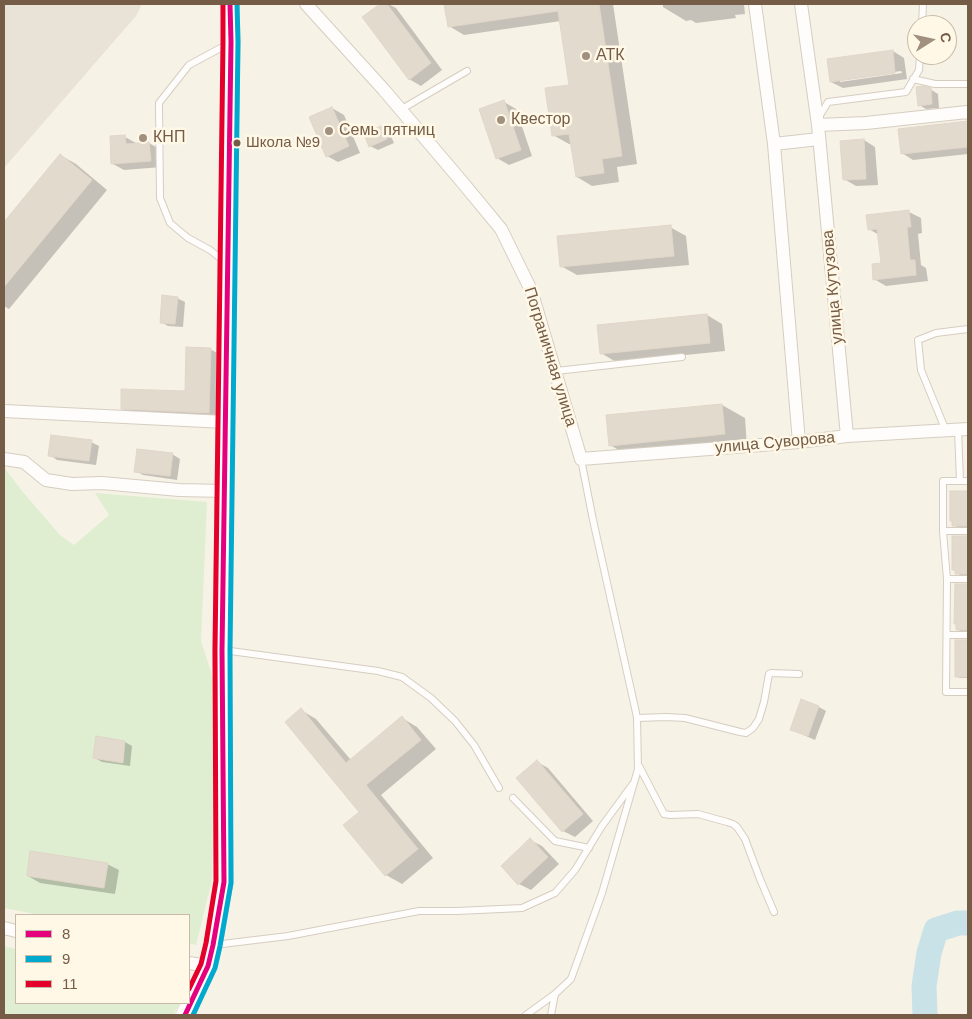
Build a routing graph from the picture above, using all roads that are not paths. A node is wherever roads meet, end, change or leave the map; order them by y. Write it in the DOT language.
graph roads {
  1 [pos="230,4"];
  2 [pos="306,4"];
  3 [pos="755,4"];
  4 [pos="801,4"];
  5 [pos="232,42"];
  6 [pos="919,65"];
  7 [pos="468,71"];
  8 [pos="913,79"];
  9 [pos="968,84"];
  10 [pos="400,110"];
  11 [pos="968,114"];
  12 [pos="817,122"];
  13 [pos="819,139"];
  14 [pos="774,144"];
  15 [pos="227,263"];
  16 [pos="968,329"];
  17 [pos="682,357"];
  18 [pos="556,371"];
  19 [pos="4,410"];
  20 [pos="225,422"];
  21 [pos="958,430"];
  22 [pos="847,436"];
  23 [pos="800,442"];
  24 [pos="4,459"];
  25 [pos="581,459"];
  26 [pos="960,481"];
  27 [pos="968,481"];
  28 [pos="224,491"];
  29 [pos="943,531"];
  30 [pos="968,531"];
  31 [pos="947,579"];
  32 [pos="968,580"];
  33 [pos="947,635"];
  34 [pos="968,635"];
  35 [pos="222,650"];
  36 [pos="799,674"];
  37 [pos="968,692"];
  38 [pos="636,718"];
  39 [pos="638,765"];
  40 [pos="635,780"];
  41 [pos="499,788"];
  42 [pos="513,798"];
  43 [pos="589,848"];
  44 [pos="774,912"];
  45 [pos="213,945"];
  46 [pos="190,963"];
  47 [pos="208,966"];
  48 [pos="555,994"];
  49 [pos="185,1015"];
  50 [pos="526,1015"];
  51 [pos="551,1015"];
  1 -- 5 [label="street"];
  2 -- 10 [label="street, Пограничная улица"];
  3 -- 14 [label="street"];
  4 -- 12 [label="street, улица Кутузова"];
  5 -- 15 [label="street"];
  5 -- 15 [label="lane"];
  6 -- 8 [label="lane"];
  7 -- 10 [label="lane"];
  8 -- 9 [label="lane"];
  8 -- 12 [label="lane"];
  10 -- 18 [label="street, Пограничная улица"];
  11 -- 12 [label="street"];
  12 -- 13 [label="street, улица Кутузова"];
  13 -- 14 [label="street"];
  13 -- 22 [label="street, улица Кутузова"];
  14 -- 23 [label="street"];
  15 -- 20 [label="street"];
  16 -- 21 [label="lane"];
  17 -- 18 [label="lane"];
  18 -- 25 [label="street, Пограничная улица"];
  19 -- 20 [label="street"];
  20 -- 28 [label="street"];
  21 -- 22 [label="street, улица Суворова"];
  21 -- 26 [label="lane"];
  22 -- 23 [label="street, улица Суворова"];
  23 -- 25 [label="street, улица Суворова"];
  24 -- 28 [label="street"];
  25 -- 38 [label="lane"];
  26 -- 27 [label="lane"];
  26 -- 29 [label="lane"];
  28 -- 35 [label="street"];
  29 -- 30 [label="lane"];
  29 -- 31 [label="lane"];
  31 -- 32 [label="lane"];
  31 -- 33 [label="lane"];
  33 -- 34 [label="lane"];
  33 -- 37 [label="lane"];
  35 -- 41 [label="lane"];
  35 -- 45 [label="street"];
  36 -- 38 [label="lane"];
  38 -- 39 [label="lane"];
  39 -- 40 [label="lane"];
  39 -- 44 [label="lane"];
  40 -- 43 [label="lane"];
  40 -- 48 [label="lane"];
  42 -- 43 [label="lane"];
  43 -- 45 [label="lane"];
  45 -- 47 [label="street"];
  46 -- 47 [label="street"];
  47 -- 49 [label="street"];
  48 -- 50 [label="lane"];
  48 -- 51 [label="lane"];
}
